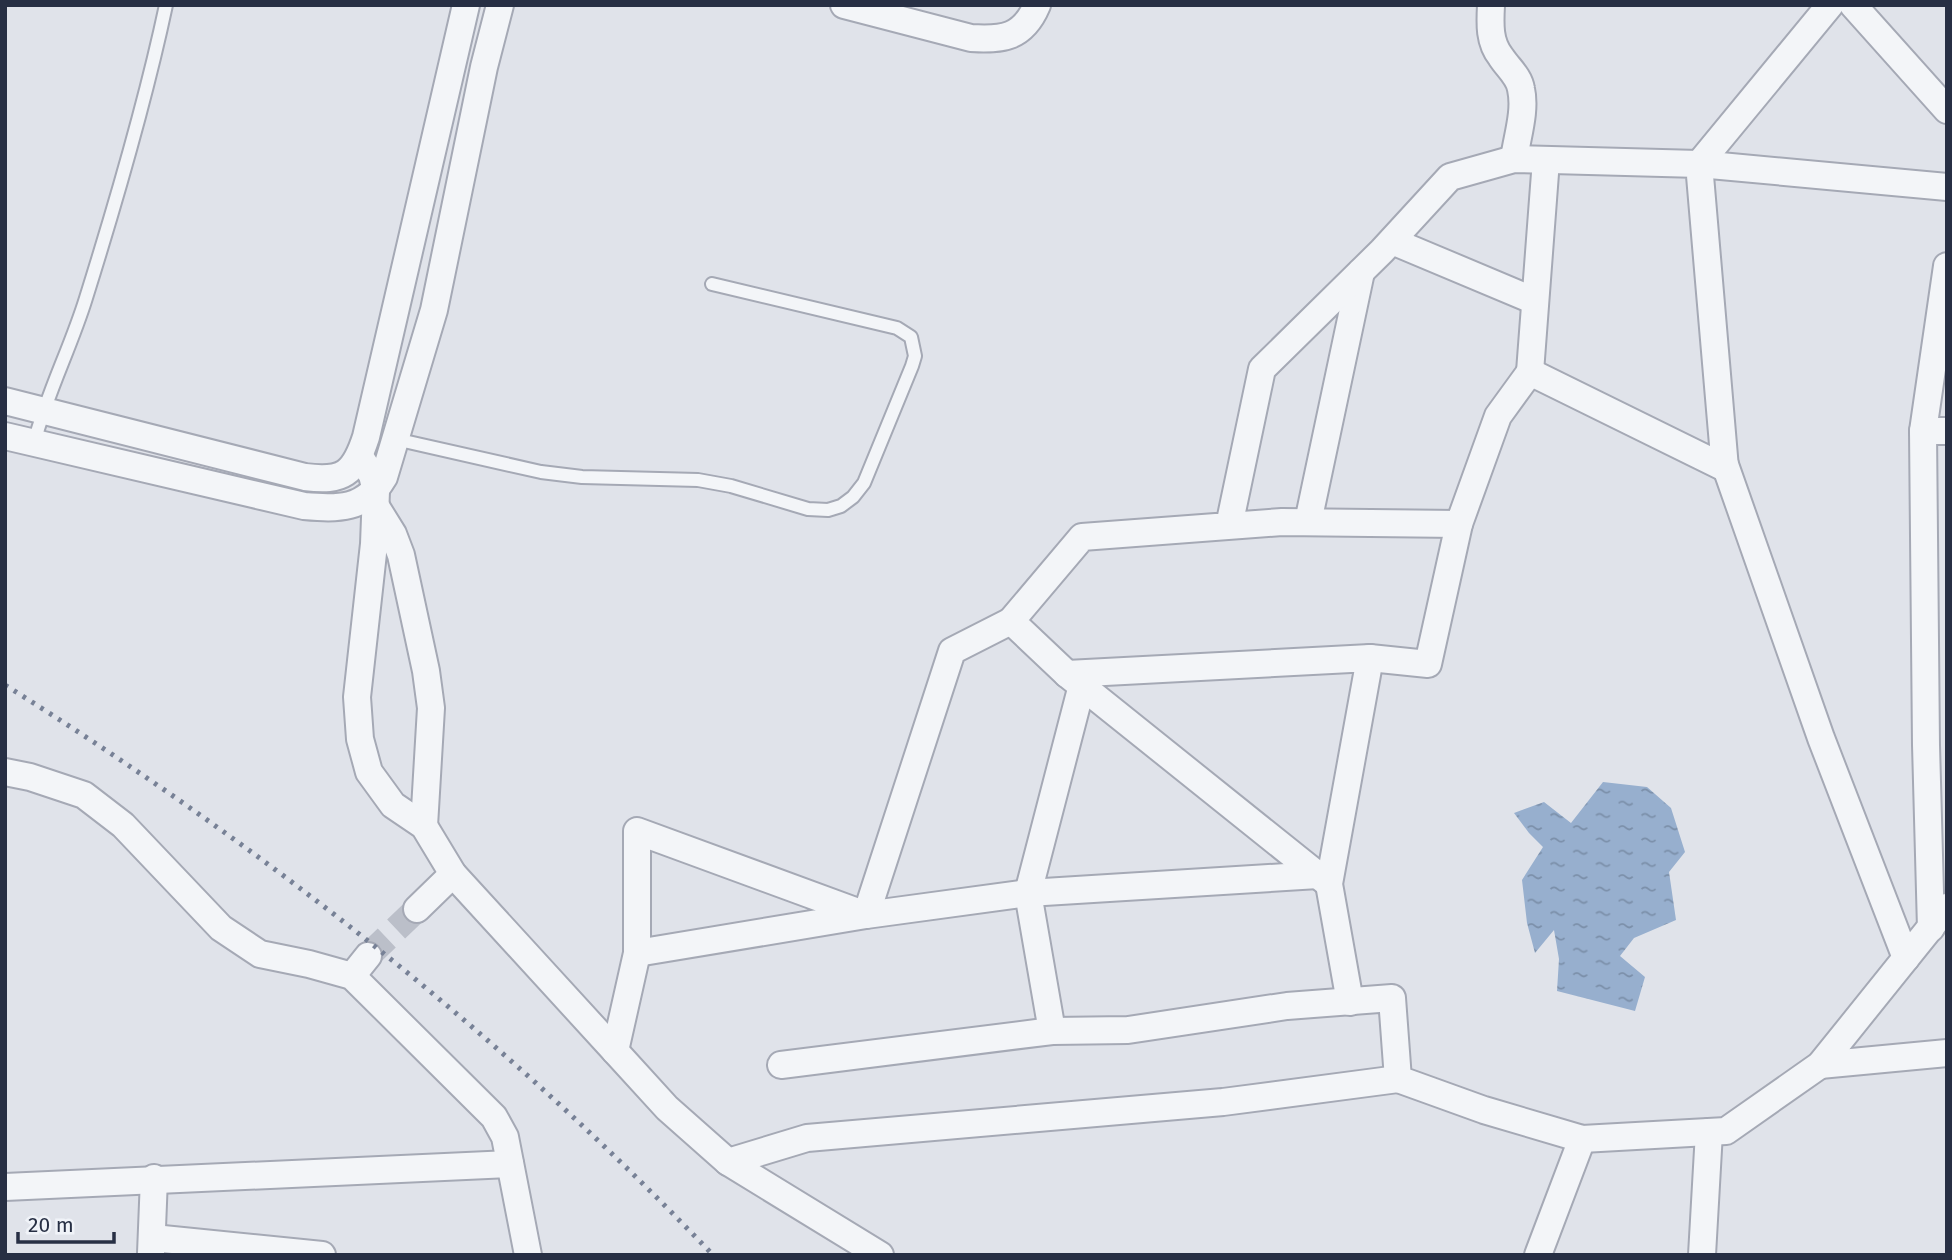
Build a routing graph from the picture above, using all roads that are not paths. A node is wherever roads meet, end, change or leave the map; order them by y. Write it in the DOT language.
graph roads {
  1 [pos="166,5"];
  2 [pos="466,5"];
  3 [pos="500,5"];
  4 [pos="844,5"];
  5 [pos="1037,5"];
  6 [pos="1491,5"];
  7 [pos="1830,5"];
  8 [pos="1853,5"];
  9 [pos="1947,110"];
  10 [pos="1514,159"];
  11 [pos="1546,160"];
  12 [pos="1699,164"];
  13 [pos="1947,187"];
  14 [pos="1392,241"];
  15 [pos="1947,266"];
  16 [pos="1361,272"];
  17 [pos="712,284"];
  18 [pos="1535,301"];
  19 [pos="1530,372"];
  20 [pos="5,401"];
  21 [pos="43,410"];
  22 [pos="1935,431"];
  23 [pos="5,436"];
  24 [pos="395,439"];
  25 [pos="34,443"];
  26 [pos="360,457"];
  27 [pos="1723,459"];
  28 [pos="376,498"];
  29 [pos="1308,522"];
  30 [pos="1459,524"];
  31 [pos="1229,526"];
  32 [pos="1011,621"];
  33 [pos="1936,636"];
  34 [pos="1370,658"];
  35 [pos="1074,680"];
  36 [pos="1936,747"];
  37 [pos="5,772"];
  38 [pos="424,826"];
  39 [pos="453,874"];
  40 [pos="1324,879"];
  41 [pos="1028,893"];
  42 [pos="416,909"];
  43 [pos="866,915"];
  44 [pos="1939,918"];
  45 [pos="637,953"];
  46 [pos="1906,958"];
  47 [pos="1350,1002"];
  48 [pos="1052,1031"];
  49 [pos="615,1051"];
  50 [pos="1947,1053"];
  51 [pos="780,1065"];
  52 [pos="1820,1065"];
  53 [pos="1398,1079"];
  54 [pos="1709,1132"];
  55 [pos="1582,1139"];
  56 [pos="728,1162"];
  57 [pos="510,1164"];
  58 [pos="154,1178"];
  59 [pos="5,1187"];
  60 [pos="152,1246"];
  61 [pos="322,1255"];
  62 [pos="528,1255"];
  63 [pos="880,1255"];
  64 [pos="1538,1255"];
  65 [pos="1702,1255"];
  1 -- 21 [label="lane"];
  2 -- 26 [label="street"];
  3 -- 24 [label="street"];
  4 -- 5 [label="street"];
  6 -- 10 [label="street"];
  7 -- 12 [label="street"];
  8 -- 9 [label="street"];
  10 -- 11 [label="street"];
  10 -- 14 [label="street"];
  11 -- 12 [label="street"];
  11 -- 18 [label="street"];
  12 -- 13 [label="street"];
  12 -- 27 [label="street"];
  14 -- 16 [label="street"];
  14 -- 18 [label="street"];
  15 -- 22 [label="street"];
  16 -- 29 [label="street"];
  16 -- 31 [label="street"];
  17 -- 24 [label="lane"];
  18 -- 19 [label="street"];
  19 -- 27 [label="street"];
  19 -- 30 [label="street"];
  20 -- 21 [label="street"];
  21 -- 25 [label="lane"];
  21 -- 26 [label="street"];
  22 -- 33 [label="street"];
  23 -- 25 [label="street"];
  24 -- 28 [label="street"];
  25 -- 28 [label="street"];
  26 -- 28 [label="street"];
  27 -- 46 [label="street"];
  28 -- 38 [label="street"];
  28 -- 38 [label="street"];
  29 -- 30 [label="street"];
  29 -- 31 [label="street"];
  30 -- 34 [label="street"];
  31 -- 32 [label="street"];
  32 -- 35 [label="street"];
  32 -- 43 [label="street"];
  33 -- 36 [label="street"];
  34 -- 35 [label="street"];
  34 -- 40 [label="street"];
  35 -- 40 [label="street"];
  35 -- 41 [label="street"];
  36 -- 44 [label="street"];
  37 -- 57 [label="street"];
  38 -- 39 [label="street"];
  39 -- 42 [label="street"];
  39 -- 49 [label="street"];
  40 -- 41 [label="street"];
  40 -- 47 [label="street"];
  41 -- 43 [label="street"];
  41 -- 48 [label="street"];
  43 -- 45 [label="street"];
  43 -- 45 [label="street"];
  44 -- 46 [label="street"];
  45 -- 49 [label="street"];
  46 -- 52 [label="street"];
  47 -- 48 [label="street"];
  47 -- 53 [label="street"];
  48 -- 51 [label="street"];
  49 -- 56 [label="street"];
  50 -- 52 [label="street"];
  52 -- 54 [label="street"];
  53 -- 55 [label="street"];
  53 -- 56 [label="street"];
  54 -- 55 [label="street"];
  54 -- 65 [label="street"];
  55 -- 64 [label="street"];
  56 -- 63 [label="street"];
  57 -- 58 [label="street"];
  57 -- 62 [label="street"];
  58 -- 59 [label="street"];
  58 -- 60 [label="street"];
  60 -- 61 [label="street"];
}
